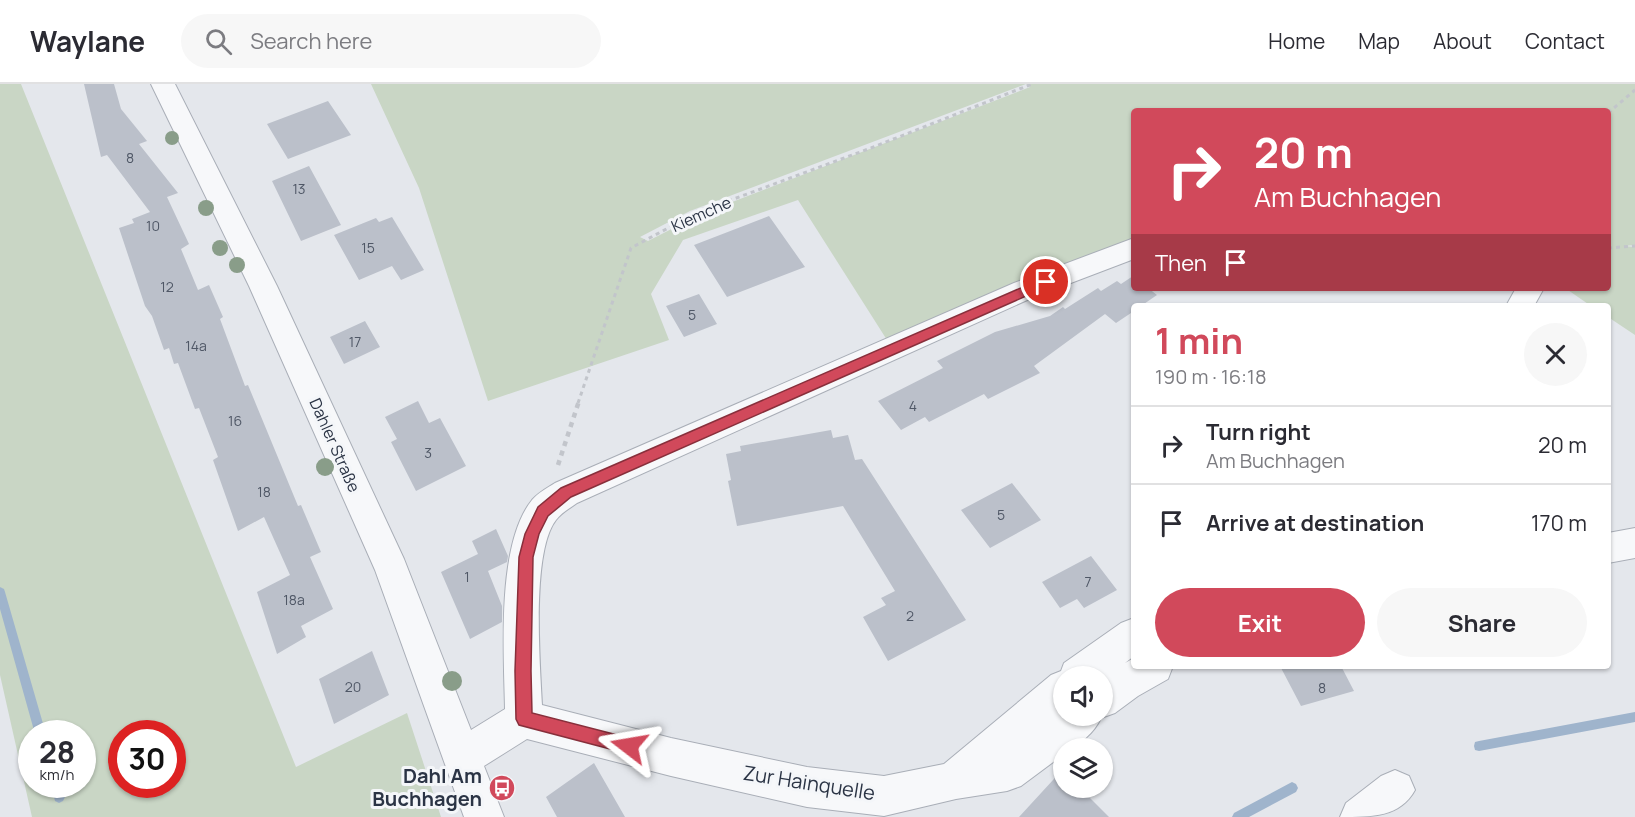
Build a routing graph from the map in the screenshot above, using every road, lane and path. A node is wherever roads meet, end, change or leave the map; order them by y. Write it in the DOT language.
graph roads {
  1 [pos="164,84"];
  2 [pos="1032,84"];
  3 [pos="1635,90"];
  4 [pos="1611,110"];
  5 [pos="1635,246"];
  6 [pos="1611,248"];
  7 [pos="1131,249"];
  8 [pos="543,511"];
  9 [pos="1635,543"];
  10 [pos="1611,547"];
  11 [pos="1131,637"];
  12 [pos="1091,666"];
  13 [pos="1150,669"];
  14 [pos="1113,692"];
  15 [pos="1053,697"];
  16 [pos="524,719"];
  17 [pos="1069,726"];
  18 [pos="464,757"];
  19 [pos="953,781"];
  20 [pos="1395,790"];
  21 [pos="484,817"];
  22 [pos="1360,817"];
  1 -- 18 [label="street, Dahler Straße"];
  2 -- 8 [label="path, Kiemche"];
  3 -- 4 [label="path"];
  5 -- 6 [label="path"];
  7 -- 8 [label="street"];
  8 -- 16 [label="street"];
  9 -- 10 [label="street"];
  11 -- 12 [label="street"];
  13 -- 14 [label="street"];
  15 -- 19 [label="street, Zur Hainquelle"];
  16 -- 18 [label="street"];
  16 -- 19 [label="street, Zur Hainquelle"];
  17 -- 19 [label="street"];
  18 -- 21 [label="street, Dahler Straße"];
  20 -- 22 [label="street"];
}
